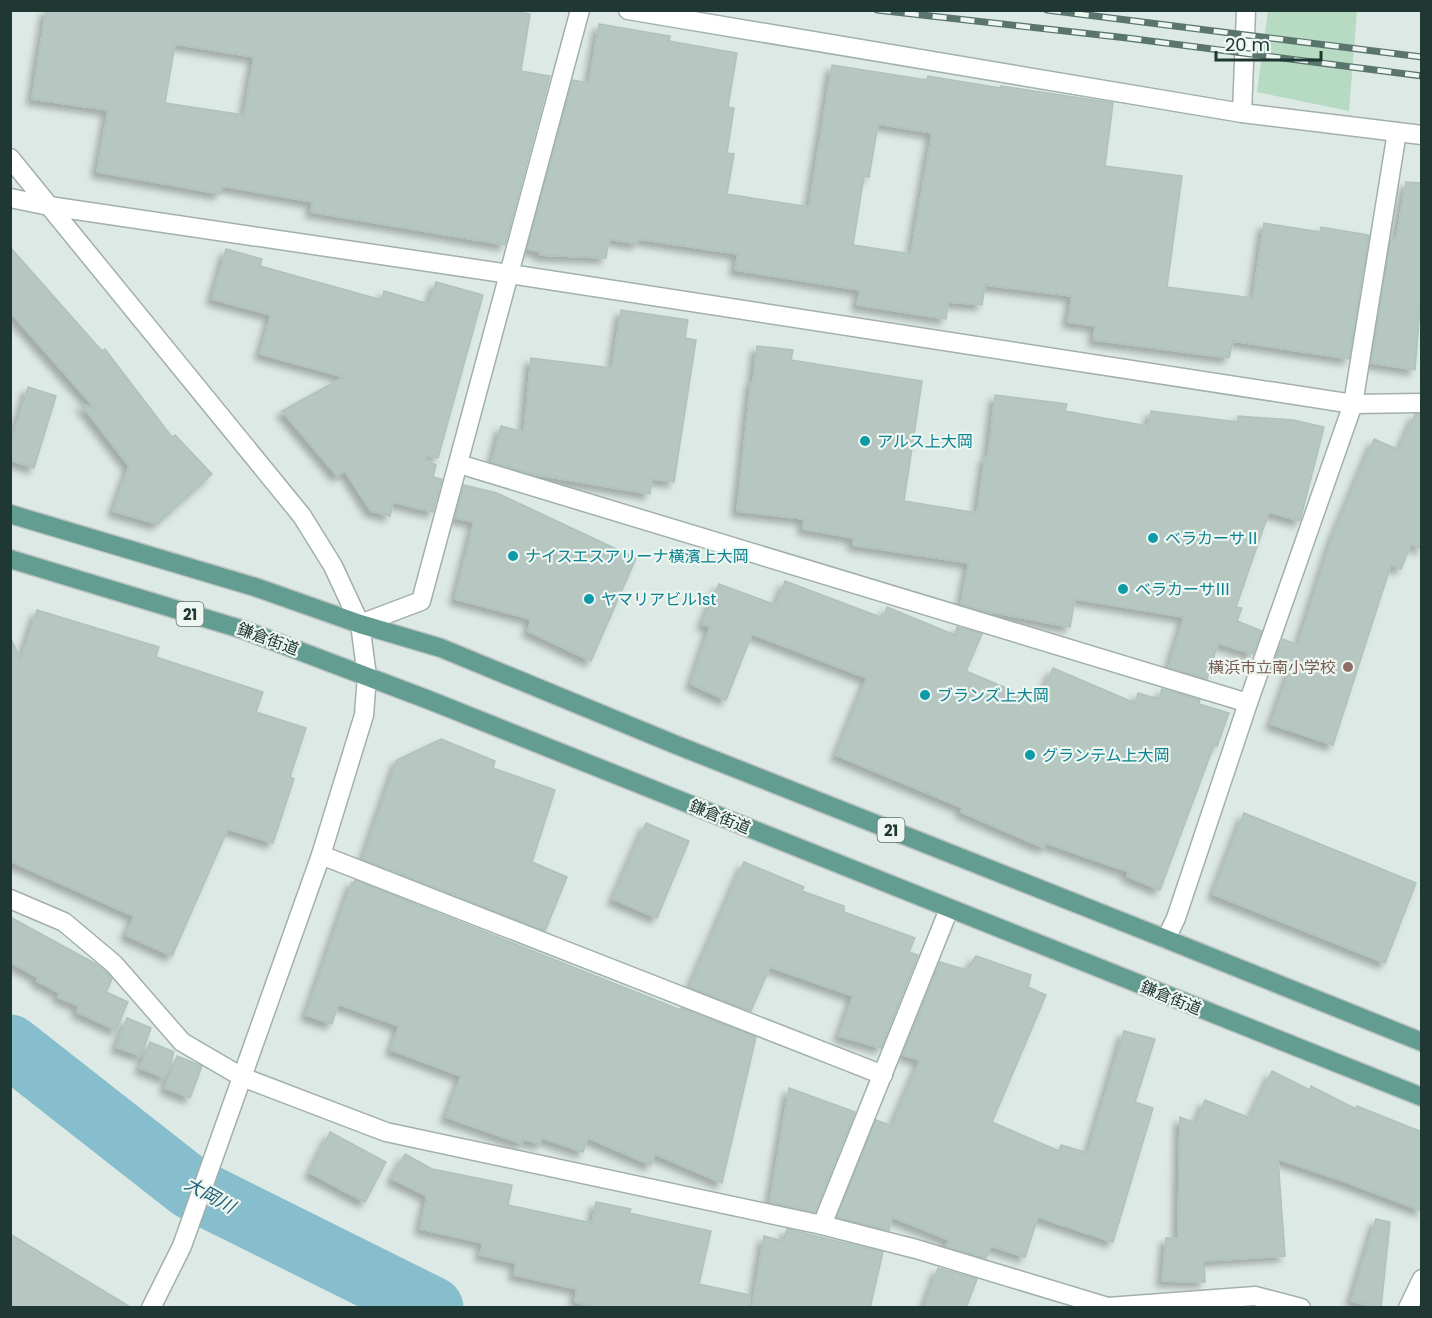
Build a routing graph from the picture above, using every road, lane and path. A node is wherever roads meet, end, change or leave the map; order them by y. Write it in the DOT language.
graph roads {
  1 [pos="579,10"];
  2 [pos="628,10"];
  3 [pos="1246,10"];
  4 [pos="1242,113"];
  5 [pos="1397,132"];
  6 [pos="1422,135"];
  7 [pos="10,158"];
  8 [pos="10,198"];
  9 [pos="50,206"];
  10 [pos="510,274"];
  11 [pos="1422,403"];
  12 [pos="1353,404"];
  13 [pos="459,464"];
  14 [pos="10,514"];
  15 [pos="10,559"];
  16 [pos="360,624"];
  17 [pos="367,676"];
  18 [pos="1248,703"];
  19 [pos="321,855"];
  20 [pos="10,899"];
  21 [pos="950,909"];
  22 [pos="1166,939"];
  23 [pos="1422,1042"];
  24 [pos="883,1075"];
  25 [pos="242,1077"];
  26 [pos="1422,1098"];
  27 [pos="822,1226"];
  28 [pos="1422,1279"];
  29 [pos="151,1308"];
  30 [pos="1301,1308"];
  31 [pos="1408,1308"];
  1 -- 10 [label="street"];
  2 -- 4 [label="street"];
  3 -- 4 [label="street"];
  4 -- 5 [label="street"];
  5 -- 6 [label="street"];
  5 -- 12 [label="street"];
  7 -- 9 [label="street"];
  8 -- 9 [label="street"];
  9 -- 10 [label="street"];
  9 -- 16 [label="street"];
  10 -- 12 [label="street"];
  10 -- 13 [label="street"];
  11 -- 12 [label="street"];
  12 -- 18 [label="street"];
  13 -- 16 [label="street"];
  13 -- 18 [label="street"];
  14 -- 16 [label="main road, 21"];
  15 -- 17 [label="main road, 鎌倉街道 / 21"];
  16 -- 17 [label="street"];
  16 -- 22 [label="main road, 21"];
  17 -- 19 [label="street"];
  17 -- 21 [label="main road, 鎌倉街道 / 21"];
  18 -- 22 [label="street"];
  19 -- 24 [label="street"];
  19 -- 25 [label="street"];
  20 -- 25 [label="street"];
  21 -- 24 [label="street"];
  21 -- 26 [label="main road, 鎌倉街道 / 21"];
  22 -- 23 [label="main road, 21"];
  24 -- 27 [label="street"];
  25 -- 27 [label="street"];
  25 -- 29 [label="street"];
  27 -- 30 [label="street"];
  28 -- 31 [label="street"];
}
